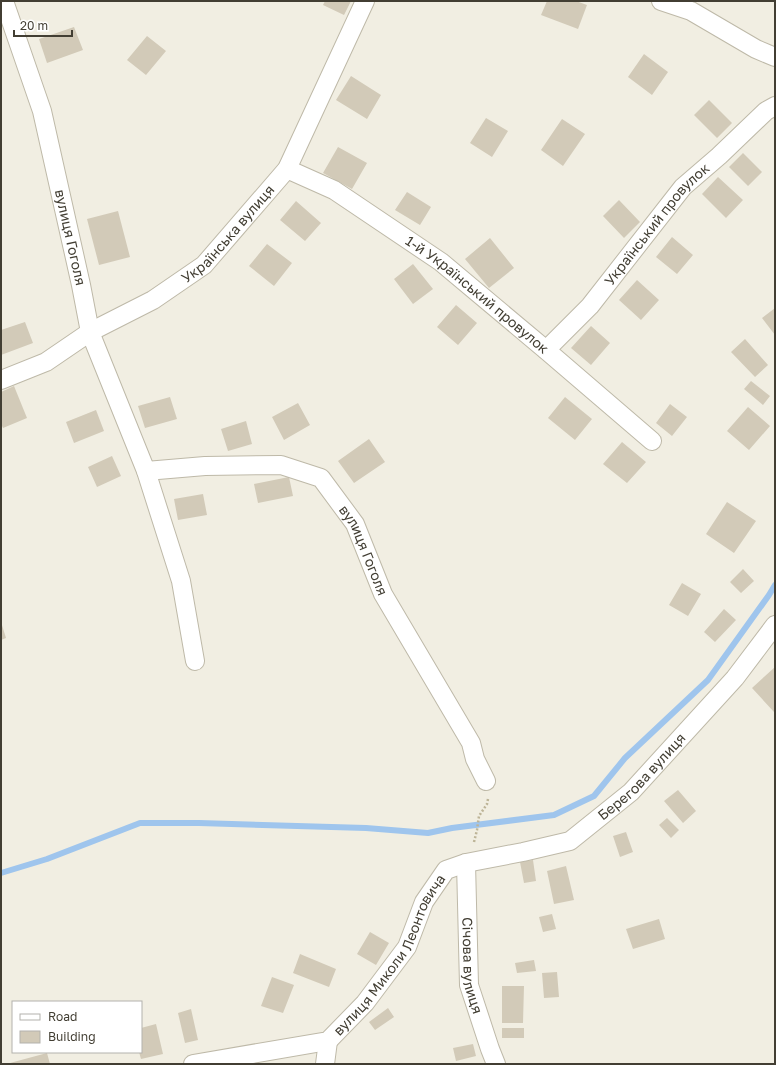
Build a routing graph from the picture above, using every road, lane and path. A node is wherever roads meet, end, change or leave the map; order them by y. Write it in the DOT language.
graph roads {
  1 [pos="4,1"];
  2 [pos="365,1"];
  3 [pos="661,1"];
  4 [pos="775,57"];
  5 [pos="775,106"];
  6 [pos="287,169"];
  7 [pos="90,332"];
  8 [pos="546,350"];
  9 [pos="1,380"];
  10 [pos="652,441"];
  11 [pos="146,471"];
  12 [pos="775,625"];
  13 [pos="195,661"];
  14 [pos="486,781"];
  15 [pos="479,816"];
  16 [pos="477,830"];
  17 [pos="466,863"];
  18 [pos="328,1041"];
  19 [pos="193,1064"];
  20 [pos="325,1064"];
  21 [pos="496,1064"];
  1 -- 7 [label="street, вулиця Гоголя"];
  2 -- 6 [label="street, Українська вулиця"];
  3 -- 4 [label="street"];
  5 -- 8 [label="street, Український провулок"];
  6 -- 7 [label="street, Українська вулиця"];
  6 -- 8 [label="street, 1-й Український провулок"];
  7 -- 9 [label="street, Українська вулиця"];
  7 -- 11 [label="street, вулиця Гоголя"];
  8 -- 10 [label="street, 1-й Український провулок"];
  11 -- 13 [label="street, вулиця Гоголя"];
  11 -- 14 [label="street, вулиця Гоголя"];
  12 -- 17 [label="street, Берегова вулиця"];
  15 -- 16 [label="path"];
  17 -- 18 [label="street, вулиця Миколи Леонтовича"];
  17 -- 21 [label="street, Січова вулиця"];
  18 -- 19 [label="street, вулиця Миколи Леонтовича"];
  18 -- 20 [label="street"];
}
